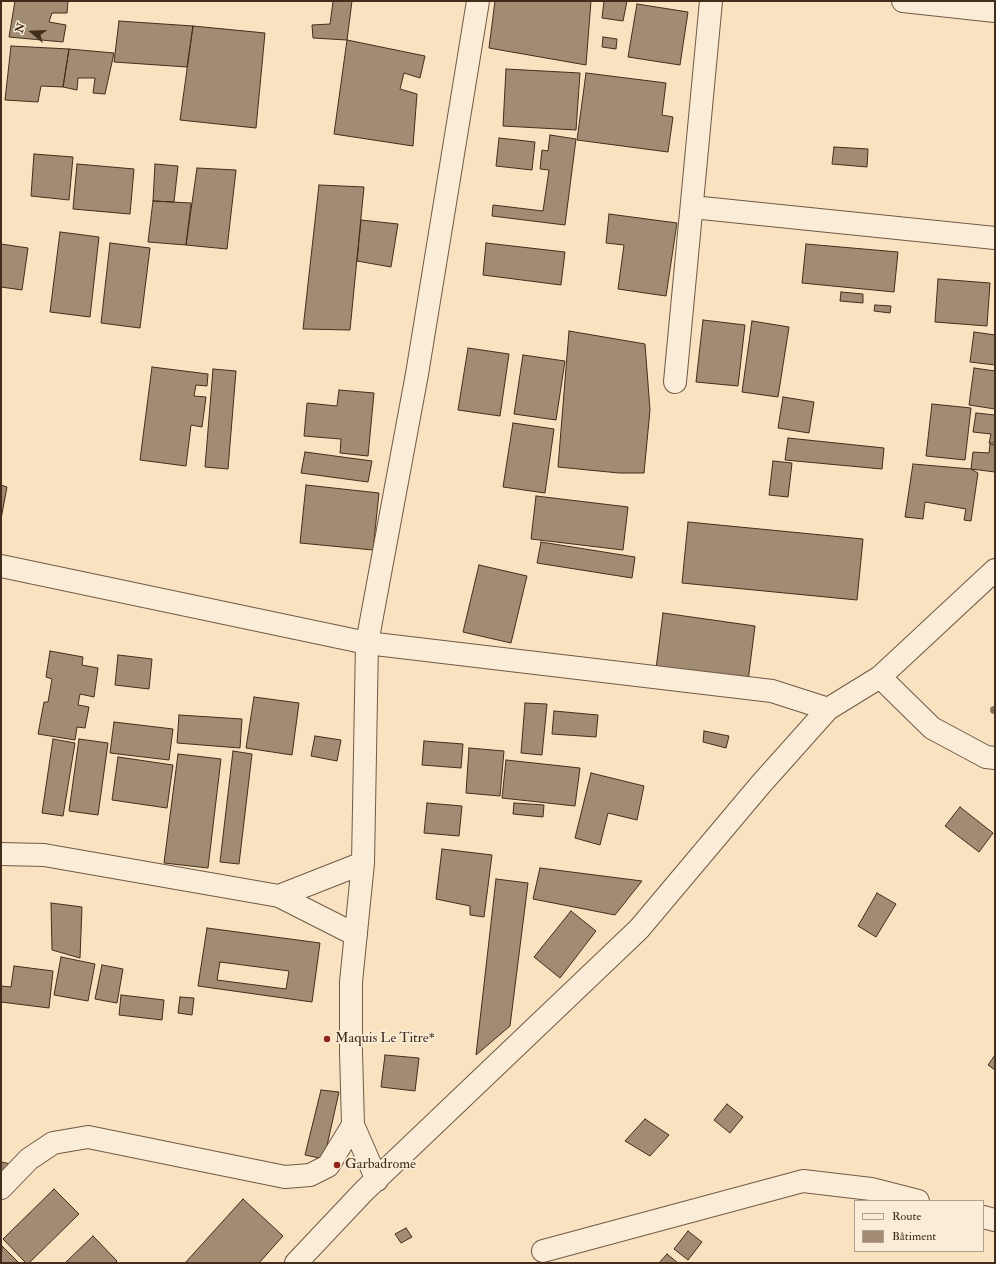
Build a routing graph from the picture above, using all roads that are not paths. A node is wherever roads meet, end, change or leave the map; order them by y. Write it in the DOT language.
graph roads {
  1 [pos="478,1"];
  2 [pos="711,1"];
  3 [pos="903,1"];
  4 [pos="954,4"];
  5 [pos="995,11"];
  6 [pos="692,207"];
  7 [pos="995,238"];
  8 [pos="675,382"];
  9 [pos="1,566"];
  10 [pos="995,570"];
  11 [pos="367,642"];
  12 [pos="880,677"];
  13 [pos="828,709"];
  14 [pos="995,758"];
  15 [pos="1,854"];
  16 [pos="363,863"];
  17 [pos="279,896"];
  18 [pos="356,935"];
  19 [pos="352,1125"];
  20 [pos="377,1180"];
  21 [pos="1,1188"];
  22 [pos="914,1200"];
  23 [pos="984,1217"];
  24 [pos="995,1220"];
  25 [pos="543,1251"];
  26 [pos="296,1263"];
  1 -- 11 [label="street"];
  2 -- 6 [label="street"];
  3 -- 4 [label="street"];
  4 -- 5 [label="street"];
  6 -- 7 [label="street"];
  6 -- 8 [label="street"];
  9 -- 11 [label="street"];
  10 -- 12 [label="street"];
  11 -- 13 [label="street"];
  11 -- 16 [label="street"];
  12 -- 13 [label="street"];
  12 -- 14 [label="street"];
  13 -- 20 [label="street"];
  15 -- 17 [label="street"];
  16 -- 17 [label="street"];
  16 -- 18 [label="street"];
  17 -- 18 [label="street"];
  18 -- 19 [label="street"];
  19 -- 20 [label="street"];
  19 -- 21 [label="street"];
  20 -- 26 [label="street"];
  22 -- 25 [label="street"];
  23 -- 24 [label="street"];
}
